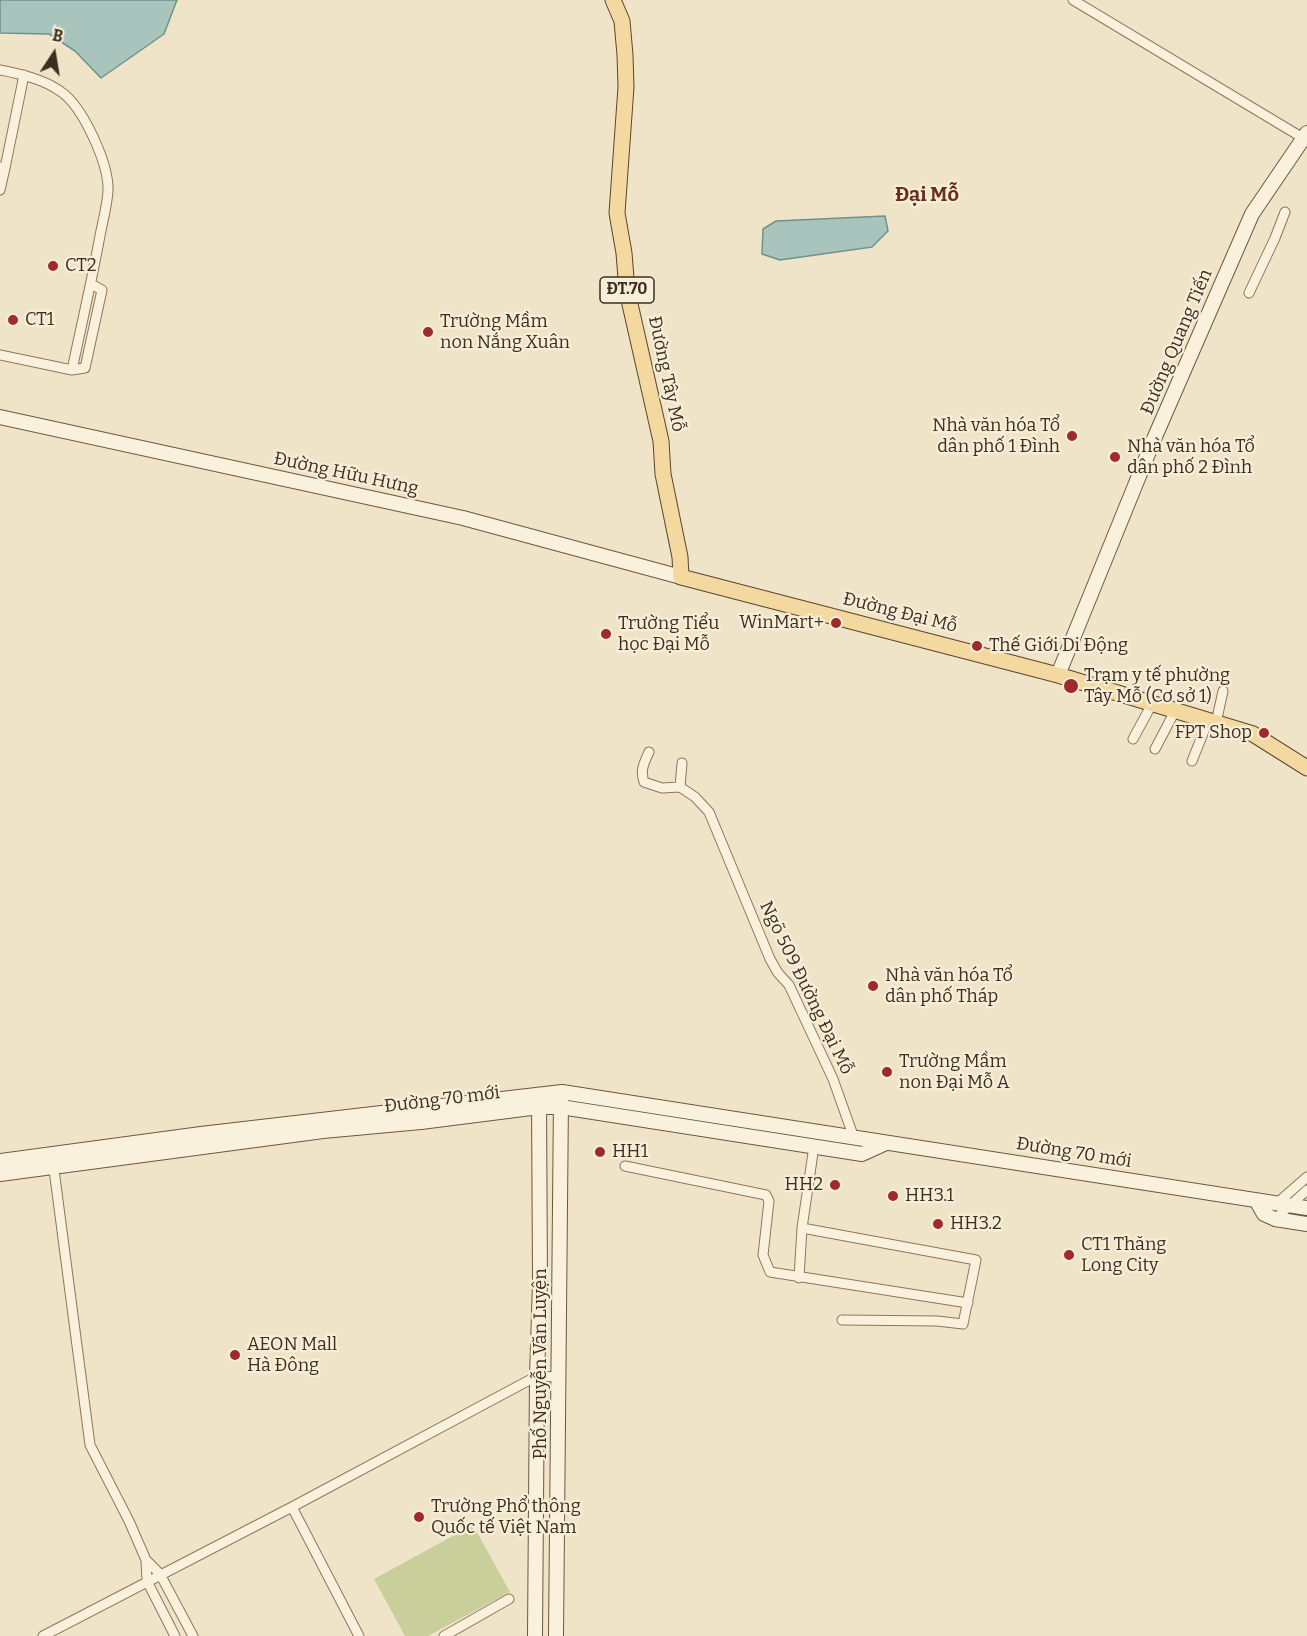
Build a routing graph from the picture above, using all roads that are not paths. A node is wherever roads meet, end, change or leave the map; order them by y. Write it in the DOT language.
graph roads {
  1 [pos="613,0"];
  2 [pos="1073,0"];
  3 [pos="0,70"];
  4 [pos="24,75"];
  5 [pos="1305,136"];
  6 [pos="2,167"];
  7 [pos="0,190"];
  8 [pos="1285,212"];
  9 [pos="1249,293"];
  10 [pos="0,355"];
  11 [pos="0,417"];
  12 [pos="681,577"];
  13 [pos="1058,675"];
  14 [pos="1223,691"];
  15 [pos="1152,704"];
  16 [pos="1175,711"];
  17 [pos="1212,722"];
  18 [pos="1133,739"];
  19 [pos="1155,749"];
  20 [pos="649,752"];
  21 [pos="1192,761"];
  22 [pos="681,763"];
  23 [pos="1307,768"];
  24 [pos="680,787"];
  25 [pos="562,1092"];
  26 [pos="539,1100"];
  27 [pos="561,1107"];
  28 [pos="854,1138"];
  29 [pos="886,1143"];
  30 [pos="813,1146"];
  31 [pos="0,1161"];
  32 [pos="53,1161"];
  33 [pos="625,1166"];
  34 [pos="0,1174"];
  35 [pos="1307,1177"];
  36 [pos="1307,1190"];
  37 [pos="1256,1200"];
  38 [pos="1282,1205"];
  39 [pos="1307,1208"];
  40 [pos="1270,1216"];
  41 [pos="1307,1224"];
  42 [pos="802,1228"];
  43 [pos="799,1278"];
  44 [pos="968,1303"];
  45 [pos="842,1320"];
  46 [pos="537,1376"];
  47 [pos="559,1377"];
  48 [pos="292,1507"];
  49 [pos="146,1560"];
  50 [pos="536,1573"];
  51 [pos="558,1573"];
  52 [pos="160,1574"];
  53 [pos="147,1581"];
  54 [pos="509,1599"];
  55 [pos="535,1618"];
  56 [pos="557,1619"];
  57 [pos="43,1636"];
  58 [pos="175,1636"];
  59 [pos="192,1636"];
  60 [pos="359,1636"];
  61 [pos="444,1636"];
  62 [pos="535,1636"];
  63 [pos="556,1636"];
  1 -- 12 [label="main road, Đường Tây Mỗ / ĐT.70"];
  2 -- 5 [label="street"];
  3 -- 4 [label="street"];
  4 -- 6 [label="street"];
  4 -- 10 [label="street"];
  5 -- 13 [label="street, Đường Quang Tiến"];
  6 -- 7 [label="street"];
  8 -- 9 [label="street"];
  11 -- 12 [label="street, Đường Hữu Hưng"];
  12 -- 13 [label="main road, Đường Đại Mỗ"];
  13 -- 15 [label="main road, Đường Đại Mỗ"];
  14 -- 17 [label="street"];
  15 -- 16 [label="main road, Đường Đại Mỗ"];
  15 -- 18 [label="street"];
  16 -- 17 [label="main road, Đường Đại Mỗ"];
  16 -- 19 [label="street"];
  17 -- 21 [label="street"];
  17 -- 23 [label="main road, Đường Đại Mỗ"];
  20 -- 24 [label="street"];
  22 -- 24 [label="street"];
  24 -- 28 [label="street, Ngõ 509 Đường Đại Mỗ"];
  25 -- 26 [label="street, Đường 70 mới"];
  25 -- 27 [label="street, Phố Nguyễn Văn Luyện"];
  25 -- 28 [label="street, Đường 70 mới"];
  26 -- 27 [label="street, Đường 70 mới"];
  26 -- 32 [label="street, Đường 70 mới"];
  26 -- 46 [label="street, Phố Nguyễn Văn Luyện"];
  27 -- 30 [label="street, Đường 70 mới"];
  27 -- 47 [label="street, Phố Nguyễn Văn Luyện"];
  28 -- 29 [label="street, Đường 70 mới"];
  29 -- 30 [label="street, Đường 70 mới"];
  29 -- 37 [label="street, Đường 70 mới"];
  30 -- 42 [label="street"];
  31 -- 32 [label="street"];
  32 -- 34 [label="street, Đường 70 mới"];
  32 -- 49 [label="street"];
  33 -- 43 [label="street"];
  35 -- 38 [label="street"];
  36 -- 38 [label="street"];
  37 -- 38 [label="street, Đường 70 mới"];
  37 -- 40 [label="street"];
  38 -- 39 [label="street, Đường 70 mới"];
  38 -- 40 [label="street"];
  38 -- 40 [label="street"];
  40 -- 41 [label="street"];
  42 -- 43 [label="street"];
  42 -- 44 [label="street"];
  43 -- 44 [label="street"];
  44 -- 45 [label="street"];
  46 -- 47 [label="street"];
  46 -- 48 [label="street"];
  46 -- 50 [label="street, Phố Nguyễn Văn Luyện"];
  47 -- 51 [label="street, Phố Nguyễn Văn Luyện"];
  48 -- 52 [label="street"];
  48 -- 60 [label="street"];
  49 -- 52 [label="street"];
  49 -- 53 [label="street"];
  50 -- 51 [label="street"];
  50 -- 55 [label="street, Phố Nguyễn Văn Luyện"];
  51 -- 56 [label="street, Phố Nguyễn Văn Luyện"];
  52 -- 53 [label="street"];
  52 -- 59 [label="street"];
  53 -- 57 [label="street"];
  53 -- 58 [label="street"];
  54 -- 61 [label="street"];
  55 -- 56 [label="street"];
  55 -- 62 [label="street, Phố Nguyễn Văn Luyện"];
  56 -- 63 [label="street, Phố Nguyễn Văn Luyện"];
}
